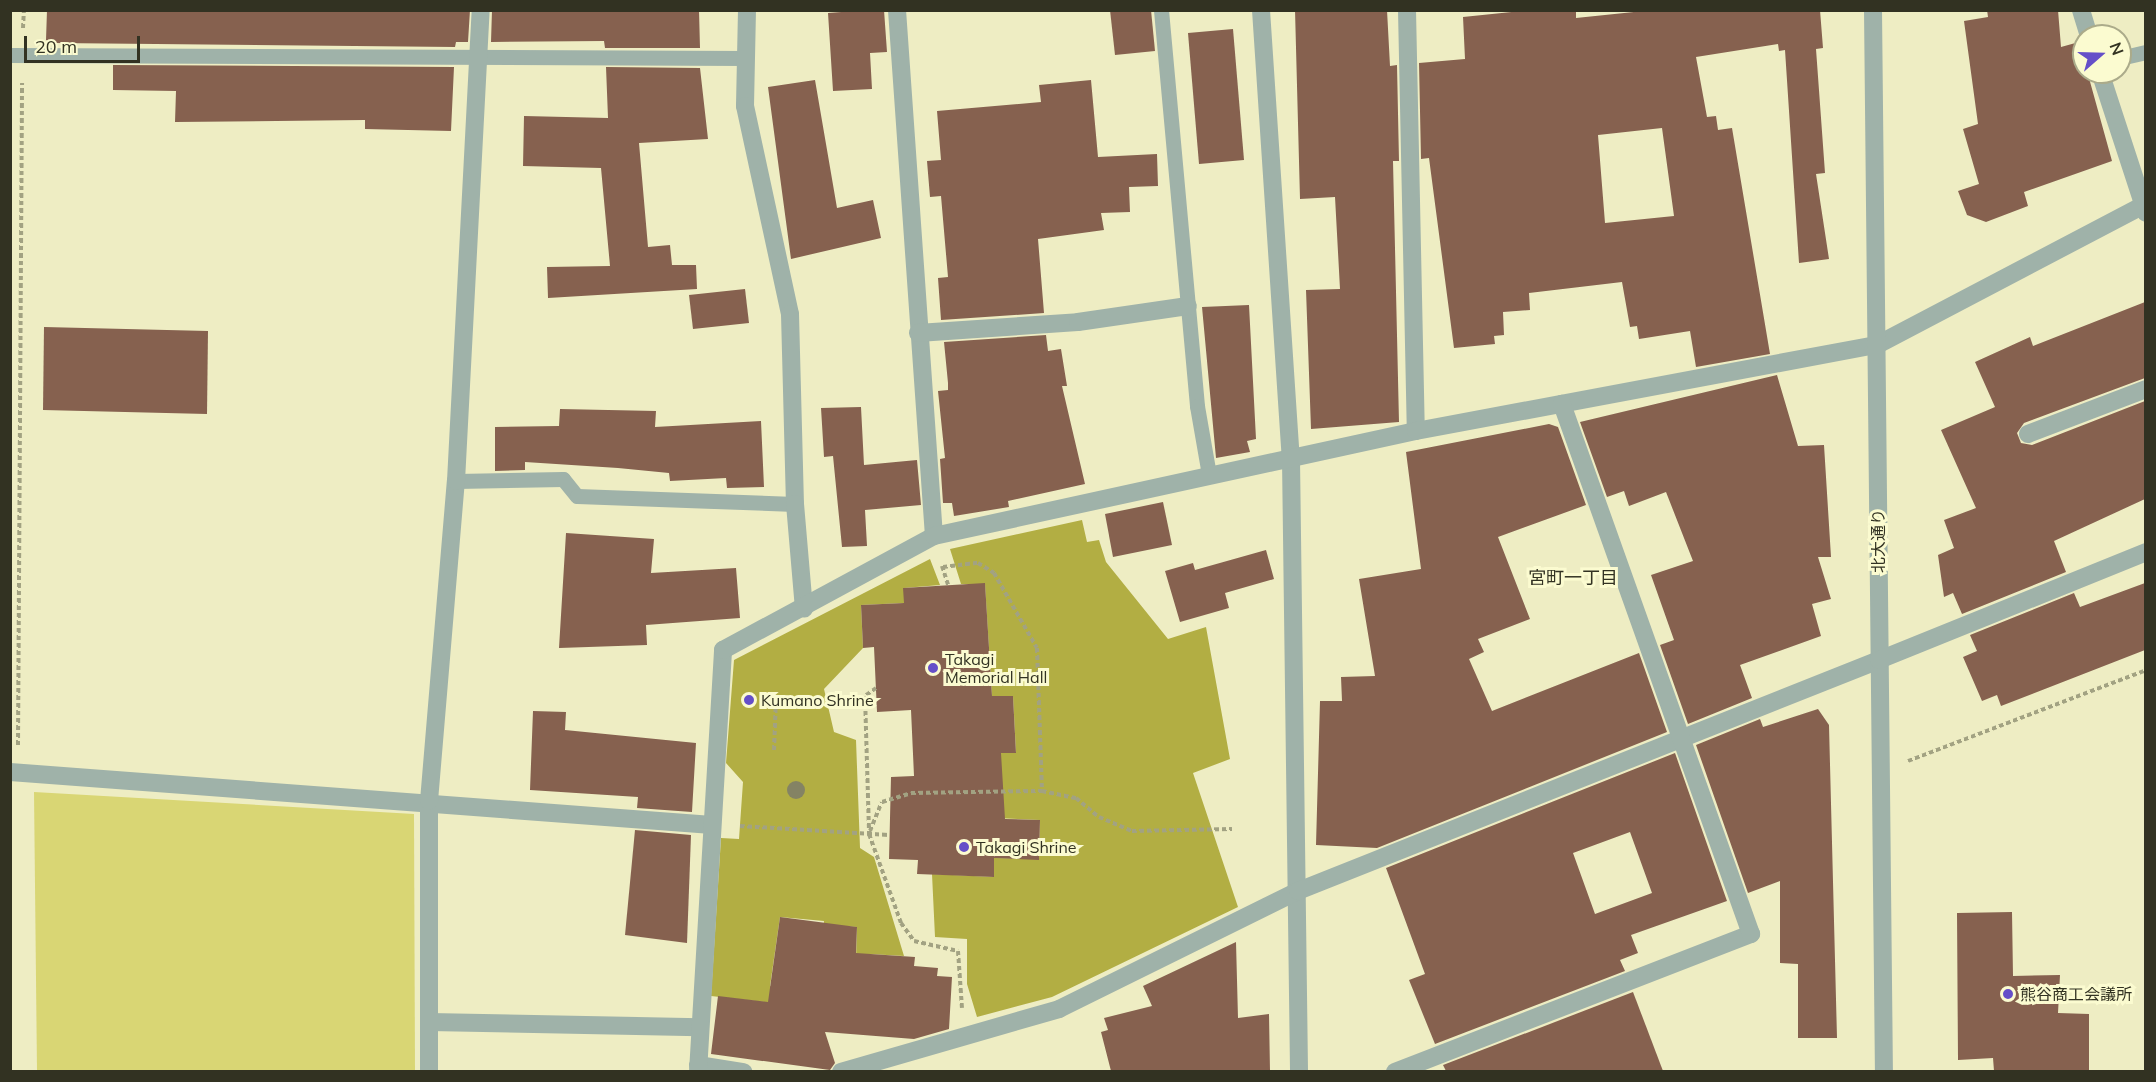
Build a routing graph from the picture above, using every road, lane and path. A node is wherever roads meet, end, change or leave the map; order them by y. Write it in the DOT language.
graph roads {
  1 [pos="24,10"];
  2 [pos="481,10"];
  3 [pos="747,10"];
  4 [pos="897,10"];
  5 [pos="1161,10"];
  6 [pos="1261,10"];
  7 [pos="1407,10"];
  8 [pos="1873,10"];
  9 [pos="17,56"];
  10 [pos="478,57"];
  11 [pos="746,58"];
  12 [pos="2104,84"];
  13 [pos="2144,207"];
  14 [pos="1188,306"];
  15 [pos="918,333"];
  16 [pos="1877,345"];
  17 [pos="2145,389"];
  18 [pos="1562,404"];
  19 [pos="1416,431"];
  20 [pos="2028,434"];
  21 [pos="1291,459"];
  22 [pos="1209,475"];
  23 [pos="456,481"];
  24 [pos="795,504"];
  25 [pos="934,536"];
  26 [pos="2145,552"];
  27 [pos="943,567"];
  28 [pos="804,609"];
  29 [pos="1879,660"];
  30 [pos="2145,670"];
  31 [pos="876,688"];
  32 [pos="776,698"];
  33 [pos="1684,737"];
  34 [pos="774,750"];
  35 [pos="14,772"];
  36 [pos="1881,772"];
  37 [pos="1042,791"];
  38 [pos="429,801"];
  39 [pos="712,825"];
  40 [pos="1232,829"];
  41 [pos="869,834"];
  42 [pos="890,835"];
  43 [pos="1298,891"];
  44 [pos="429,1022"];
  45 [pos="700,1027"];
  46 [pos="965,1036"];
  47 [pos="698,1068"];
  48 [pos="429,1071"];
  49 [pos="743,1071"];
  50 [pos="841,1071"];
  51 [pos="1299,1071"];
  52 [pos="1395,1071"];
  53 [pos="1884,1071"];
  1 -- 9 [label="path"];
  2 -- 10 [label="street"];
  3 -- 11 [label="street"];
  4 -- 15 [label="street"];
  5 -- 14 [label="lane"];
  6 -- 21 [label="street"];
  7 -- 19 [label="street"];
  8 -- 16 [label="street, 北大通り"];
  9 -- 10 [label="lane"];
  9 -- 35 [label="path"];
  10 -- 11 [label="lane"];
  10 -- 23 [label="street"];
  11 -- 24 [label="street"];
  12 -- 13 [label="street"];
  13 -- 16 [label="street"];
  14 -- 15 [label="street"];
  14 -- 22 [label="lane"];
  15 -- 25 [label="street"];
  16 -- 18 [label="street"];
  16 -- 29 [label="street, 北大通り"];
  17 -- 20 [label="street"];
  18 -- 19 [label="street"];
  18 -- 33 [label="street"];
  19 -- 21 [label="street"];
  21 -- 22 [label="street"];
  21 -- 43 [label="street"];
  22 -- 25 [label="street"];
  23 -- 24 [label="lane"];
  23 -- 38 [label="street"];
  24 -- 28 [label="street"];
  25 -- 28 [label="street"];
  26 -- 29 [label="street"];
  27 -- 37 [label="path"];
  28 -- 39 [label="street"];
  29 -- 33 [label="street"];
  29 -- 36 [label="street, 北大通り"];
  30 -- 36 [label="path"];
  31 -- 41 [label="path"];
  32 -- 34 [label="path"];
  33 -- 43 [label="street"];
  33 -- 52 [label="street"];
  35 -- 38 [label="street"];
  36 -- 53 [label="street, 北大通り"];
  37 -- 40 [label="path"];
  37 -- 41 [label="path"];
  38 -- 39 [label="street"];
  38 -- 44 [label="street"];
  39 -- 41 [label="path"];
  39 -- 45 [label="street"];
  41 -- 42 [label="path"];
  41 -- 46 [label="path"];
  43 -- 46 [label="street"];
  43 -- 51 [label="street"];
  44 -- 45 [label="street"];
  44 -- 48 [label="street"];
  45 -- 47 [label="street"];
  46 -- 50 [label="street"];
  47 -- 49 [label="street"];
}
